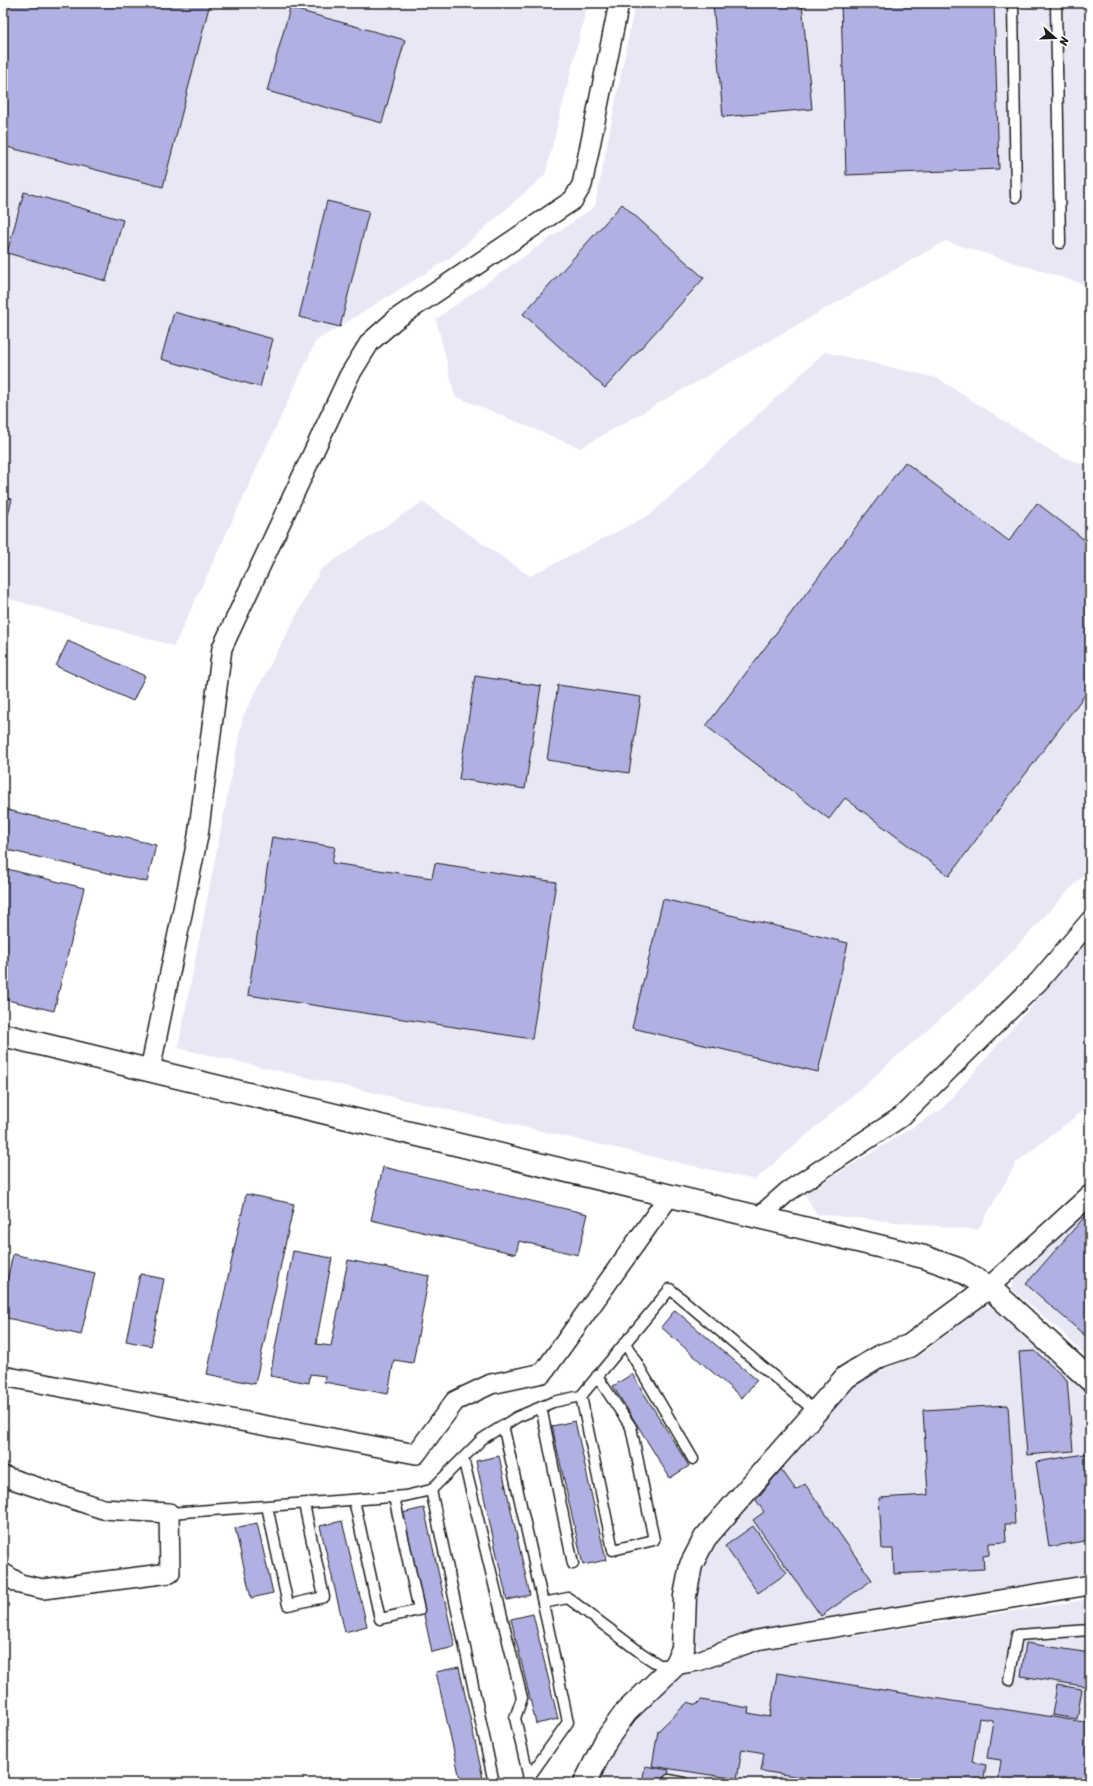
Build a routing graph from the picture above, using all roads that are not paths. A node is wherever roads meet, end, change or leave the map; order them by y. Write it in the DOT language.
graph roads {
  1 [pos="619,3"];
  2 [pos="1013,3"];
  3 [pos="1056,3"];
  4 [pos="1016,197"];
  5 [pos="1060,243"];
  6 [pos="1090,921"];
  7 [pos="3,1035"];
  8 [pos="150,1070"];
  9 [pos="670,1195"];
  10 [pos="1090,1195"];
  11 [pos="759,1217"];
  12 [pos="989,1287"];
  13 [pos="625,1343"];
  14 [pos="3,1376"];
  15 [pos="597,1376"];
  16 [pos="1090,1380"];
  17 [pos="581,1396"];
  18 [pos="541,1407"];
  19 [pos="816,1411"];
  20 [pos="504,1425"];
  21 [pos="463,1458"];
  22 [pos="693,1459"];
  23 [pos="3,1476"];
  24 [pos="431,1490"];
  25 [pos="394,1497"];
  26 [pos="354,1500"];
  27 [pos="304,1504"];
  28 [pos="267,1506"];
  29 [pos="169,1513"];
  30 [pos="573,1564"];
  31 [pos="3,1573"];
  32 [pos="1090,1585"];
  33 [pos="543,1603"];
  34 [pos="1090,1630"];
  35 [pos="675,1665"];
  36 [pos="1009,1680"];
  37 [pos="527,1780"];
  38 [pos="494,1783"];
  39 [pos="585,1783"];
  40 [pos="668,1783"];
  41 [pos="685,1783"];
  1 -- 8 [label="street"];
  2 -- 4 [label="lane"];
  3 -- 5 [label="lane"];
  6 -- 11 [label="street"];
  7 -- 8 [label="street"];
  8 -- 9 [label="street"];
  9 -- 11 [label="street"];
  9 -- 14 [label="street"];
  10 -- 12 [label="street"];
  11 -- 12 [label="street"];
  12 -- 16 [label="street"];
  12 -- 19 [label="street"];
  13 -- 15 [label="lane"];
  13 -- 19 [label="lane"];
  13 -- 22 [label="lane"];
  15 -- 17 [label="lane"];
  15 -- 17 [label="lane"];
  17 -- 18 [label="lane"];
  18 -- 20 [label="lane"];
  18 -- 30 [label="lane"];
  19 -- 35 [label="street"];
  20 -- 21 [label="lane"];
  20 -- 33 [label="lane"];
  21 -- 24 [label="lane"];
  21 -- 37 [label="lane"];
  23 -- 29 [label="street"];
  24 -- 25 [label="lane"];
  24 -- 38 [label="lane"];
  25 -- 26 [label="lane"];
  25 -- 26 [label="lane"];
  26 -- 27 [label="lane"];
  27 -- 28 [label="lane"];
  27 -- 28 [label="lane"];
  28 -- 29 [label="lane"];
  29 -- 31 [label="street"];
  32 -- 35 [label="street"];
  33 -- 35 [label="lane"];
  33 -- 37 [label="lane"];
  34 -- 36 [label="lane"];
  35 -- 39 [label="street"];
  40 -- 41 [label="lane"];
}
